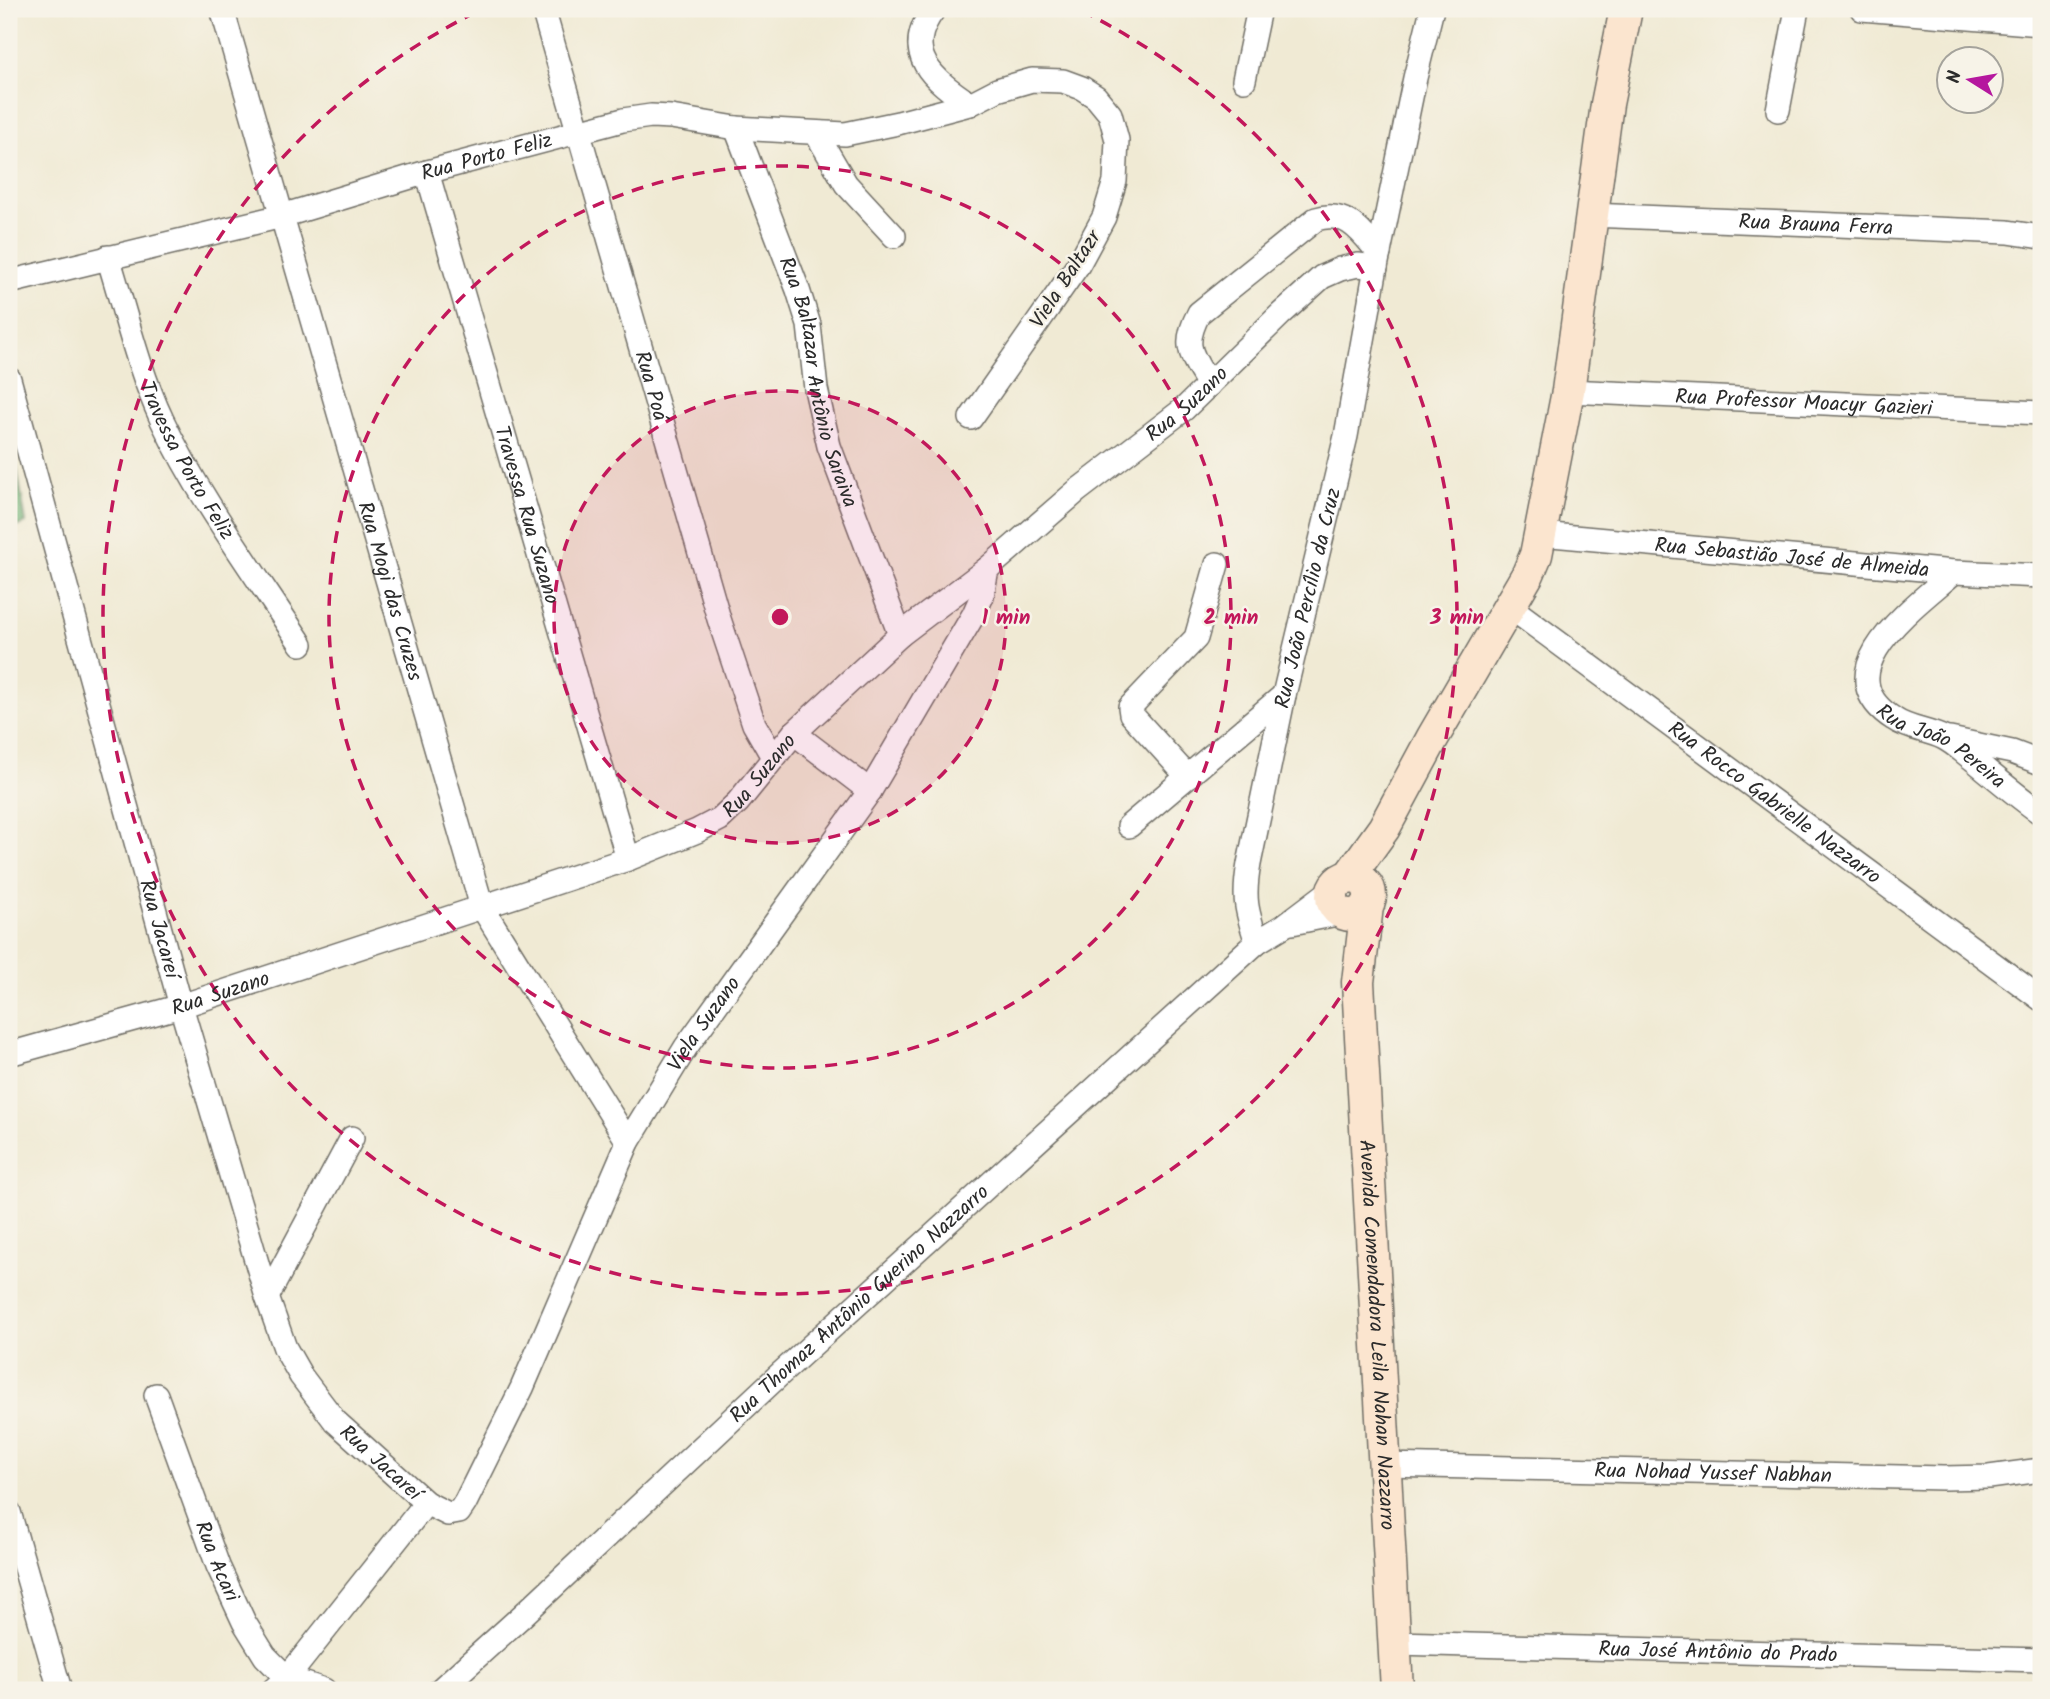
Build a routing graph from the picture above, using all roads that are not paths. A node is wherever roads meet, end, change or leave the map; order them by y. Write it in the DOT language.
graph roads {
  1 [pos="222,9"];
  2 [pos="543,9"];
  3 [pos="934,9"];
  4 [pos="1259,9"];
  5 [pos="1432,9"];
  6 [pos="1626,9"];
  7 [pos="1797,9"];
  8 [pos="1862,9"];
  9 [pos="2041,24"];
  10 [pos="1244,80"];
  11 [pos="970,104"];
  12 [pos="1778,110"];
  13 [pos="736,128"];
  14 [pos="580,129"];
  15 [pos="816,133"];
  16 [pos="427,172"];
  17 [pos="1590,215"];
  18 [pos="282,216"];
  19 [pos="894,236"];
  20 [pos="2041,237"];
  21 [pos="108,257"];
  22 [pos="1378,260"];
  23 [pos="9,282"];
  24 [pos="9,379"];
  25 [pos="1209,385"];
  26 [pos="1568,391"];
  27 [pos="2041,413"];
  28 [pos="971,418"];
  29 [pos="1541,534"];
  30 [pos="1217,564"];
  31 [pos="987,569"];
  32 [pos="1954,572"];
  33 [pos="2041,576"];
  34 [pos="1510,607"];
  35 [pos="900,635"];
  36 [pos="301,644"];
  37 [pos="1284,695"];
  38 [pos="794,733"];
  39 [pos="1945,738"];
  40 [pos="773,757"];
  41 [pos="2041,763"];
  42 [pos="1187,776"];
  43 [pos="870,791"];
  44 [pos="2041,813"];
  45 [pos="1129,826"];
  46 [pos="628,859"];
  47 [pos="1351,899"];
  48 [pos="482,907"];
  49 [pos="1257,942"];
  50 [pos="2041,999"];
  51 [pos="181,1006"];
  52 [pos="9,1054"];
  53 [pos="352,1138"];
  54 [pos="628,1142"];
  55 [pos="267,1297"];
  56 [pos="156,1395"];
  57 [pos="1385,1465"];
  58 [pos="2041,1470"];
  59 [pos="426,1503"];
  60 [pos="465,1503"];
  61 [pos="9,1511"];
  62 [pos="1396,1643"];
  63 [pos="2041,1660"];
  64 [pos="280,1684"];
  65 [pos="60,1690"];
  66 [pos="324,1690"];
  67 [pos="440,1690"];
  68 [pos="1397,1690"];
  1 -- 18 [label="street, Rua Mogi das Cruzes"];
  2 -- 14 [label="street, Rua Poá"];
  3 -- 11 [label="street"];
  4 -- 10 [label="street"];
  5 -- 22 [label="street"];
  6 -- 17 [label="main road, Avenida Comendadora Leila Nahan Nazzarro"];
  7 -- 12 [label="street"];
  8 -- 9 [label="street"];
  11 -- 15 [label="street, Rua Porto Feliz"];
  11 -- 28 [label="street, Viela Baltazr"];
  13 -- 14 [label="street, Rua Porto Feliz"];
  13 -- 15 [label="street, Rua Porto Feliz"];
  13 -- 35 [label="street, Rua Baltazar Antônio Saraiva"];
  14 -- 16 [label="street, Rua Porto Feliz"];
  14 -- 40 [label="street, Rua Poá"];
  15 -- 19 [label="street"];
  16 -- 18 [label="street, Rua Porto Feliz"];
  16 -- 46 [label="street, Travessa Rua Suzano"];
  17 -- 20 [label="street, Rua Brauna Ferra"];
  17 -- 26 [label="main road, Avenida Comendadora Leila Nahan Nazzarro"];
  18 -- 21 [label="street, Rua Porto Feliz"];
  18 -- 48 [label="street, Rua Mogi das Cruzes"];
  21 -- 23 [label="street, Rua Porto Feliz"];
  21 -- 36 [label="street, Travessa Porto Feliz"];
  22 -- 25 [label="street, Rua Suzano"];
  22 -- 25 [label="street"];
  22 -- 37 [label="street, Rua João Percílio da Cruz"];
  24 -- 51 [label="street, Rua Jacareí"];
  25 -- 31 [label="street, Rua Suzano"];
  26 -- 27 [label="street, Rua Professor Moacyr Gazieri"];
  26 -- 29 [label="main road, Avenida Comendadora Leila Nahan Nazzarro"];
  29 -- 32 [label="street, Rua Sebastião José de Almeida"];
  29 -- 34 [label="main road, Avenida Comendadora Leila Nahan Nazzarro"];
  30 -- 42 [label="street"];
  31 -- 35 [label="street, Rua Suzano"];
  31 -- 43 [label="street, Viela Suzano"];
  32 -- 33 [label="street, Rua Sebastião José de Almeida"];
  32 -- 39 [label="street, Rua João Pereira"];
  34 -- 47 [label="main road, Avenida Comendadora Leila Nahan Nazzarro"];
  34 -- 50 [label="street, Rua Rocco Gabrielle Nazzarro"];
  35 -- 38 [label="street, Rua Suzano"];
  37 -- 42 [label="street"];
  37 -- 49 [label="street, Rua João Percílio da Cruz"];
  38 -- 40 [label="street, Rua Suzano"];
  38 -- 43 [label="street"];
  39 -- 41 [label="street"];
  39 -- 44 [label="street, Rua João Pereira"];
  40 -- 46 [label="street, Rua Suzano"];
  42 -- 45 [label="street"];
  43 -- 54 [label="street, Viela Suzano"];
  46 -- 48 [label="street, Rua Suzano"];
  47 -- 49 [label="street, Rua Thomaz Antônio Guerino Nazzarro"];
  47 -- 57 [label="main road, Avenida Comendadora Leila Nahan Nazzarro"];
  48 -- 51 [label="street, Rua Suzano"];
  48 -- 54 [label="street, Rua Mogi das Cruzes"];
  49 -- 67 [label="street, Rua Thomaz Antônio Guerino Nazzarro"];
  51 -- 52 [label="street, Rua Suzano"];
  51 -- 55 [label="street, Rua Jacareí"];
  53 -- 55 [label="street"];
  54 -- 60 [label="street, Viela Suzano"];
  55 -- 59 [label="street, Rua Jacareí"];
  56 -- 64 [label="street, Rua Acari"];
  57 -- 58 [label="street, Rua Nohad Yussef Nabhan"];
  57 -- 62 [label="main road, Avenida Comendadora Leila Nahan Nazzarro"];
  59 -- 60 [label="street, Rua Jacareí"];
  59 -- 64 [label="street"];
  61 -- 65 [label="street"];
  62 -- 63 [label="street, Rua José Antônio do Prado"];
  62 -- 68 [label="main road, Avenida Comendadora Leila Nahan Nazzarro"];
  64 -- 66 [label="street, Rua Acari"];
}
